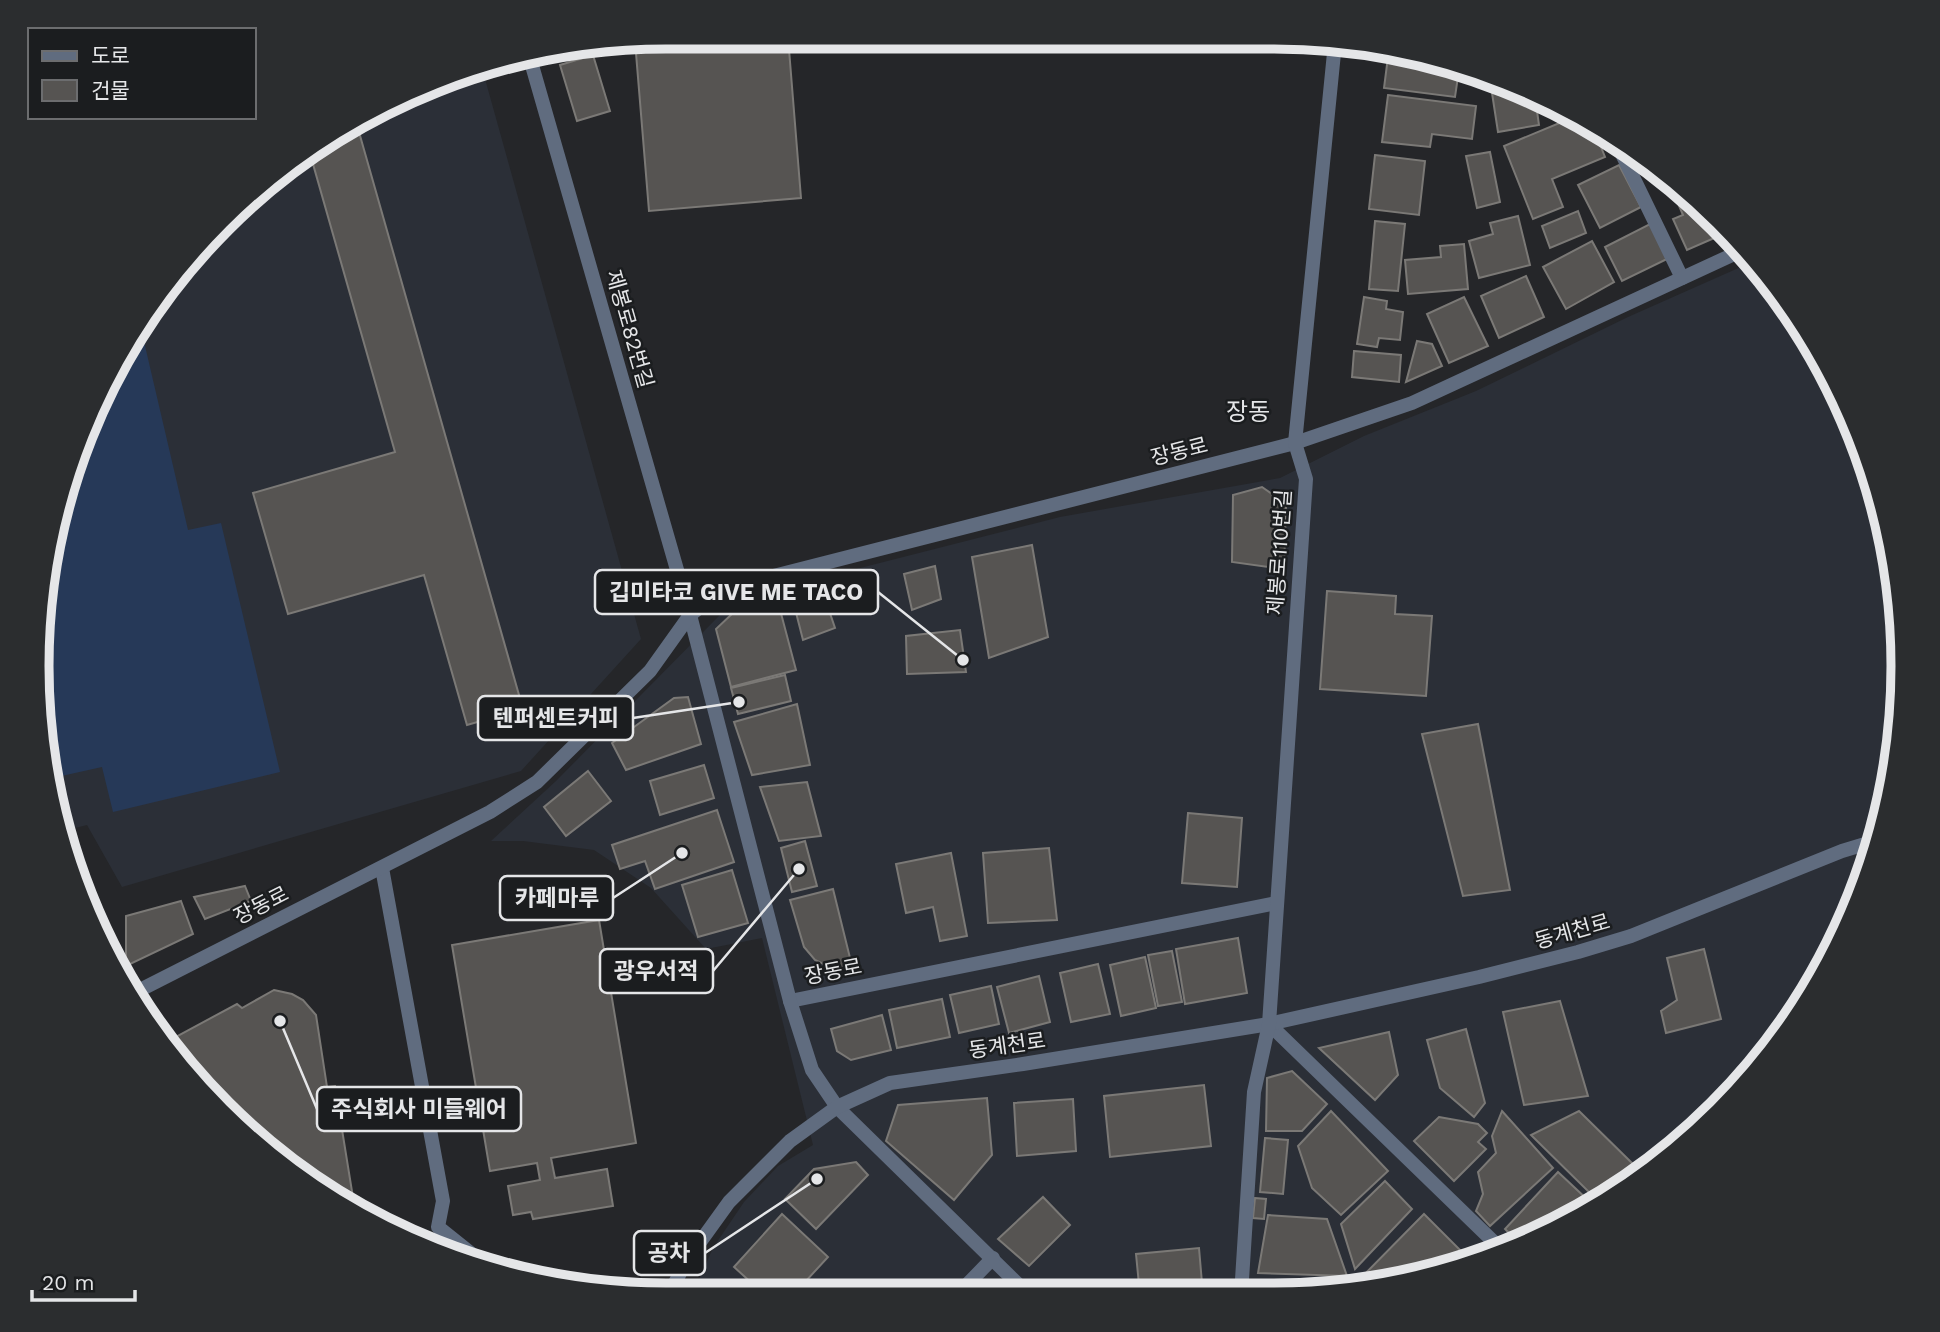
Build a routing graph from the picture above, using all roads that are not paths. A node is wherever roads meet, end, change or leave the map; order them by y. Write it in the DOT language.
graph roads {
  1 [pos="1334,52"];
  2 [pos="532,64"];
  3 [pos="1624,158"];
  4 [pos="1734,254"];
  5 [pos="1682,278"];
  6 [pos="1295,443"];
  7 [pos="690,615"];
  8 [pos="1864,844"];
  9 [pos="382,868"];
  10 [pos="1276,902"];
  11 [pos="141,989"];
  12 [pos="790,1001"];
  13 [pos="1269,1024"];
  14 [pos="837,1107"];
  15 [pos="1494,1242"];
  16 [pos="467,1250"];
  17 [pos="993,1258"];
  18 [pos="676,1283"];
  19 [pos="969,1283"];
  20 [pos="1017,1283"];
  21 [pos="1242,1283"];
  1 -- 6 [label="street, 제봉로110번길"];
  2 -- 7 [label="street, 제봉로82번길"];
  3 -- 5 [label="street"];
  4 -- 5 [label="street, 장동로"];
  5 -- 6 [label="street, 장동로"];
  6 -- 7 [label="street, 장동로"];
  6 -- 10 [label="street, 제봉로110번길"];
  7 -- 9 [label="street, 장동로"];
  7 -- 12 [label="street, 장동로"];
  8 -- 13 [label="street, 동계천로"];
  9 -- 11 [label="street, 장동로"];
  9 -- 16 [label="street"];
  10 -- 12 [label="street, 장동로"];
  10 -- 13 [label="street, 제봉로110번길"];
  12 -- 14 [label="street"];
  13 -- 14 [label="street, 동계천로"];
  13 -- 15 [label="street"];
  13 -- 21 [label="street"];
  14 -- 17 [label="street"];
  14 -- 18 [label="street, 동계천로"];
  17 -- 19 [label="street"];
  17 -- 20 [label="street"];
}
